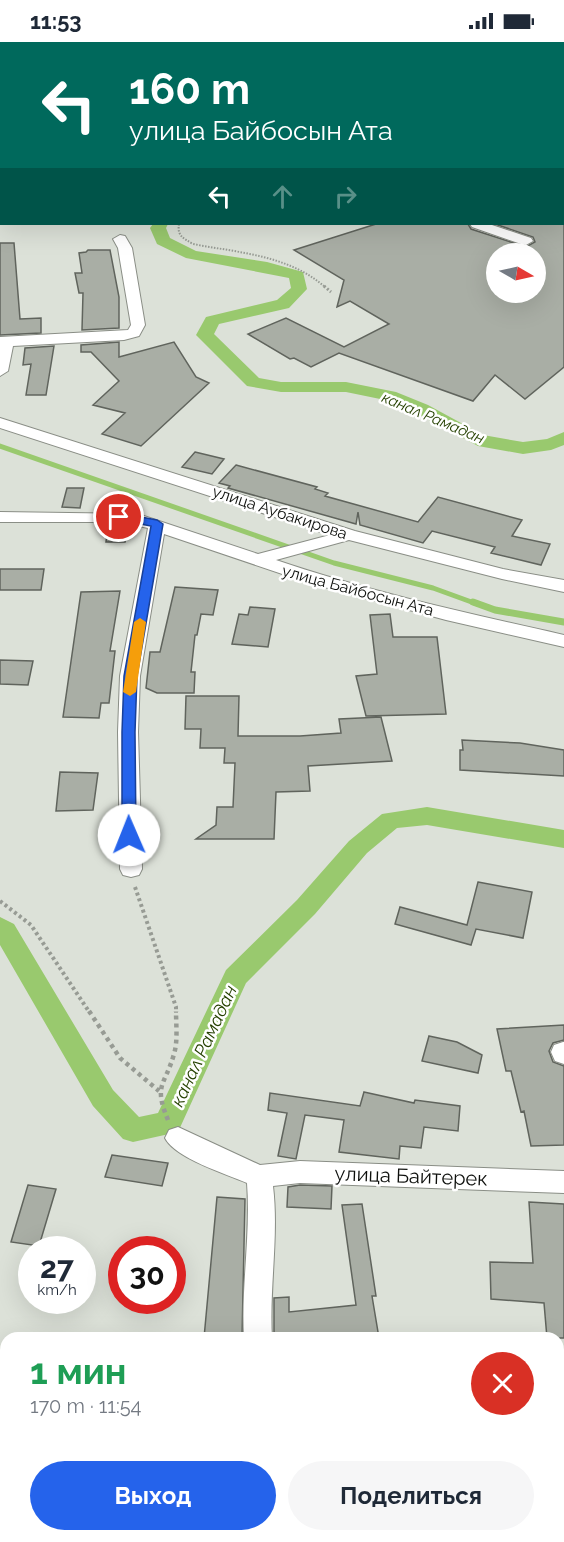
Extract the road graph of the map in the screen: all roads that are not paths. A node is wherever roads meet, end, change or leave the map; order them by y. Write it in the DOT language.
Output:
graph roads {
  1 [pos="480,225"];
  2 [pos="120,239"];
  3 [pos="526,241"];
  4 [pos="3,342"];
  5 [pos="0,371"];
  6 [pos="0,423"];
  7 [pos="0,517"];
  8 [pos="157,524"];
  9 [pos="349,535"];
  10 [pos="254,560"];
  11 [pos="564,586"];
  12 [pos="564,641"];
  13 [pos="131,869"];
  14 [pos="178,1138"];
  15 [pos="259,1176"];
  16 [pos="564,1182"];
  17 [pos="257,1332"];
  1 -- 3 [label="street"];
  2 -- 4 [label="street"];
  4 -- 5 [label="street"];
  6 -- 9 [label="street, улица Аубакирова"];
  7 -- 8 [label="street, улица Байбосын Ата"];
  8 -- 10 [label="street, улица Байбосын Ата"];
  8 -- 13 [label="street"];
  9 -- 10 [label="street"];
  9 -- 11 [label="street, улица Аубакирова"];
  10 -- 12 [label="street, улица Байбосын Ата"];
  14 -- 15 [label="street, улица Байтерек"];
  15 -- 16 [label="street, улица Байтерек"];
  15 -- 17 [label="street"];
}
